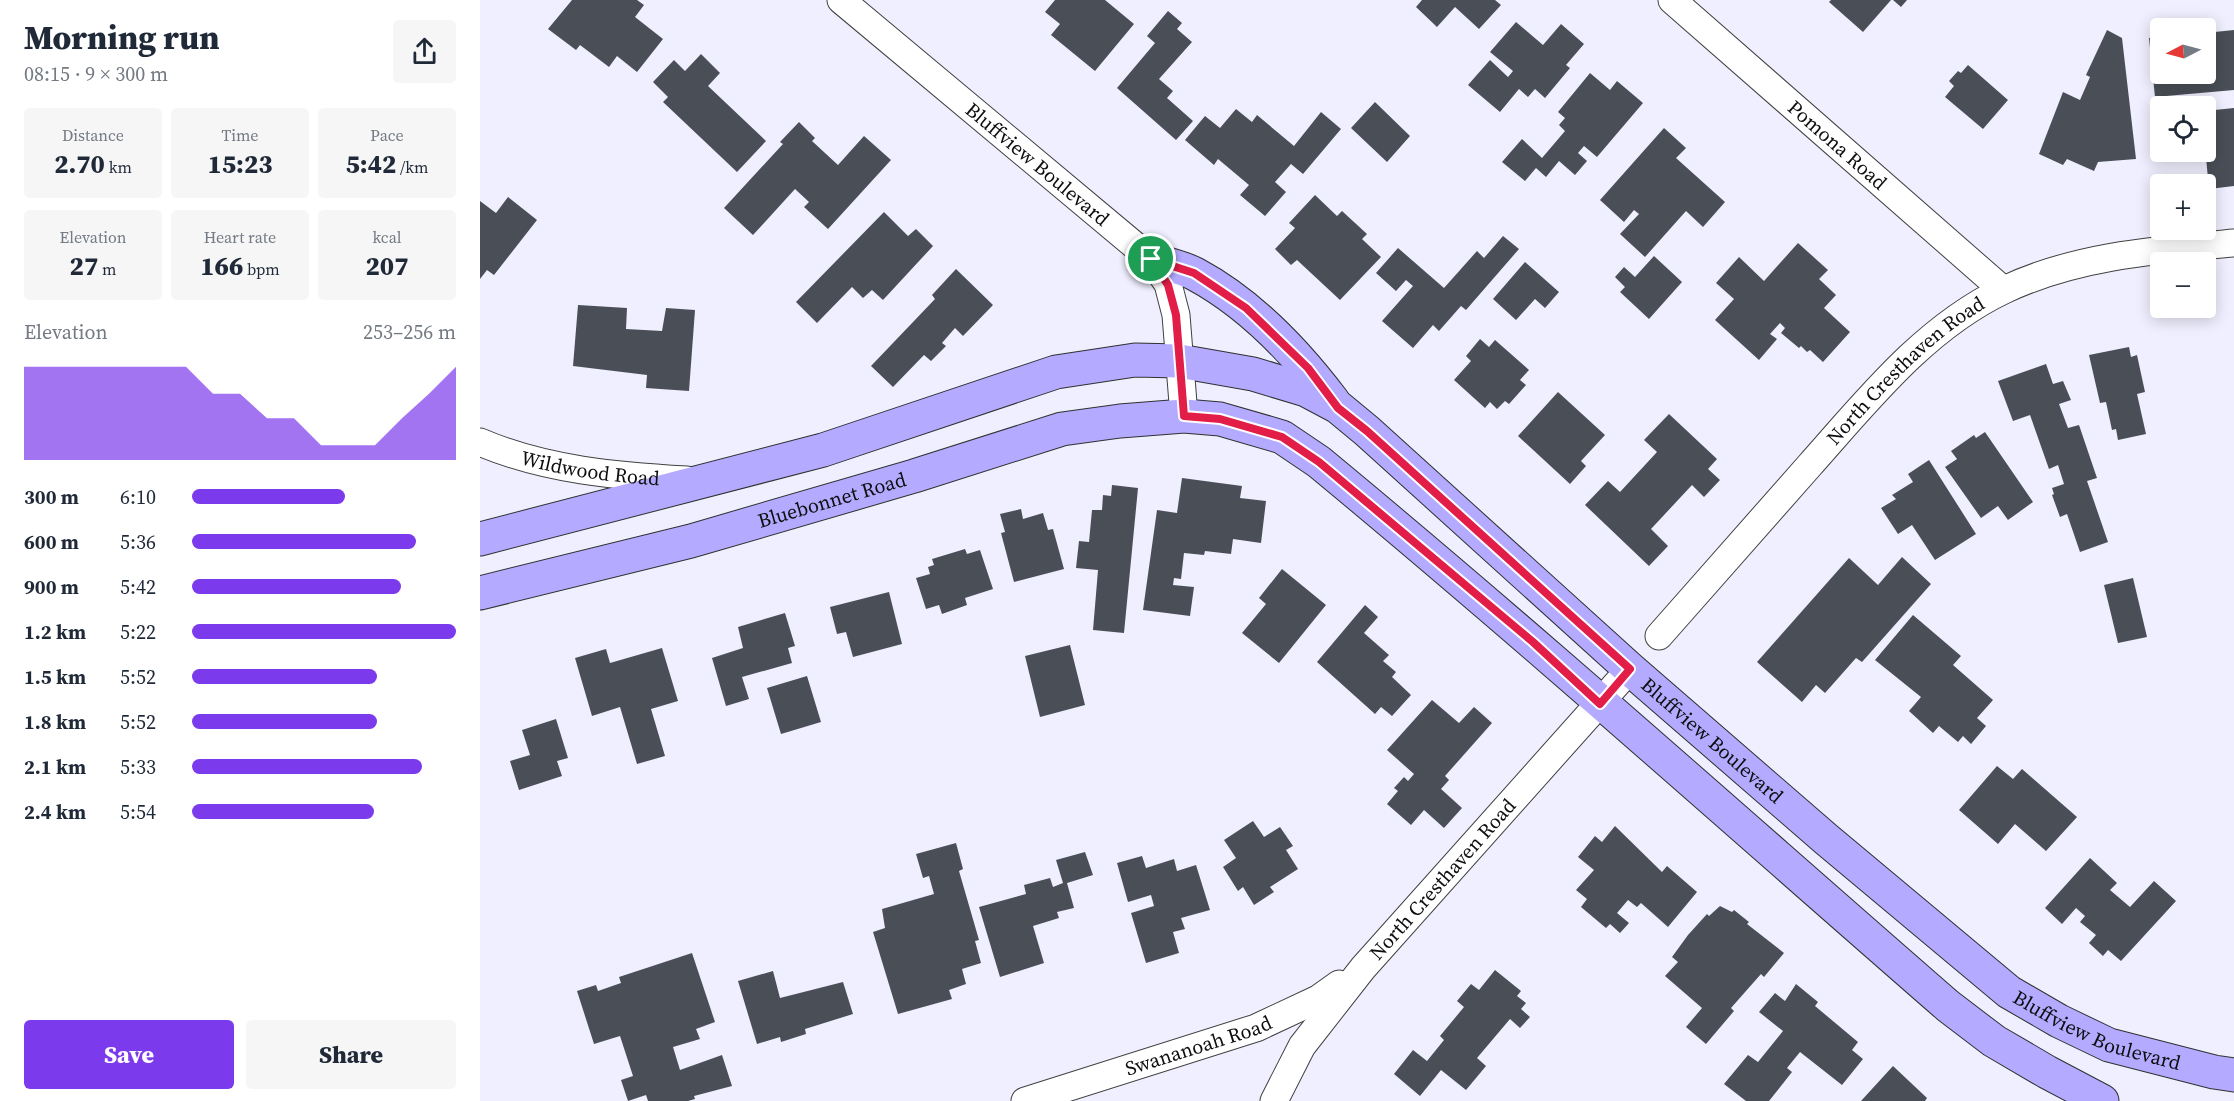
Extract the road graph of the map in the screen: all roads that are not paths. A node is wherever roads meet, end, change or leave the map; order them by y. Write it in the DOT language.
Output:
graph roads {
  1 [pos="1672,0"];
  2 [pos="848,2"];
  3 [pos="2234,243"];
  4 [pos="1151,259"];
  5 [pos="2003,290"];
  6 [pos="1179,361"];
  7 [pos="1338,408"];
  8 [pos="1184,416"];
  9 [pos="480,442"];
  10 [pos="703,481"];
  11 [pos="480,539"];
  12 [pos="480,593"];
  13 [pos="1659,636"];
  14 [pos="1630,669"];
  15 [pos="1600,704"];
  16 [pos="1363,968"];
  17 [pos="2234,1075"];
  18 [pos="1081,1094"];
  19 [pos="1025,1101"];
  20 [pos="1274,1101"];
  21 [pos="2103,1101"];
  1 -- 5 [label="street, Pomona Road"];
  2 -- 4 [label="street, Bluffview Boulevard"];
  3 -- 5 [label="street, North Cresthaven Road"];
  4 -- 6 [label="street, Bluffview Boulevard"];
  4 -- 7 [label="main road"];
  5 -- 13 [label="street, North Cresthaven Road"];
  6 -- 7 [label="main road, Bluffview Boulevard"];
  6 -- 8 [label="street, Bluffview Boulevard"];
  6 -- 10 [label="main road"];
  7 -- 14 [label="main road, Bluffview Boulevard"];
  8 -- 12 [label="main road, Bluebonnet Road"];
  8 -- 15 [label="main road"];
  9 -- 10 [label="street, Wildwood Road"];
  10 -- 11 [label="main road"];
  14 -- 15 [label="street, North Cresthaven Road"];
  14 -- 17 [label="main road, Bluffview Boulevard"];
  15 -- 16 [label="street, North Cresthaven Road"];
  15 -- 21 [label="main road"];
  16 -- 18 [label="street, Swananoah Road"];
  16 -- 20 [label="street, North Cresthaven Road"];
  18 -- 19 [label="street, Swananoah Road"];
}
